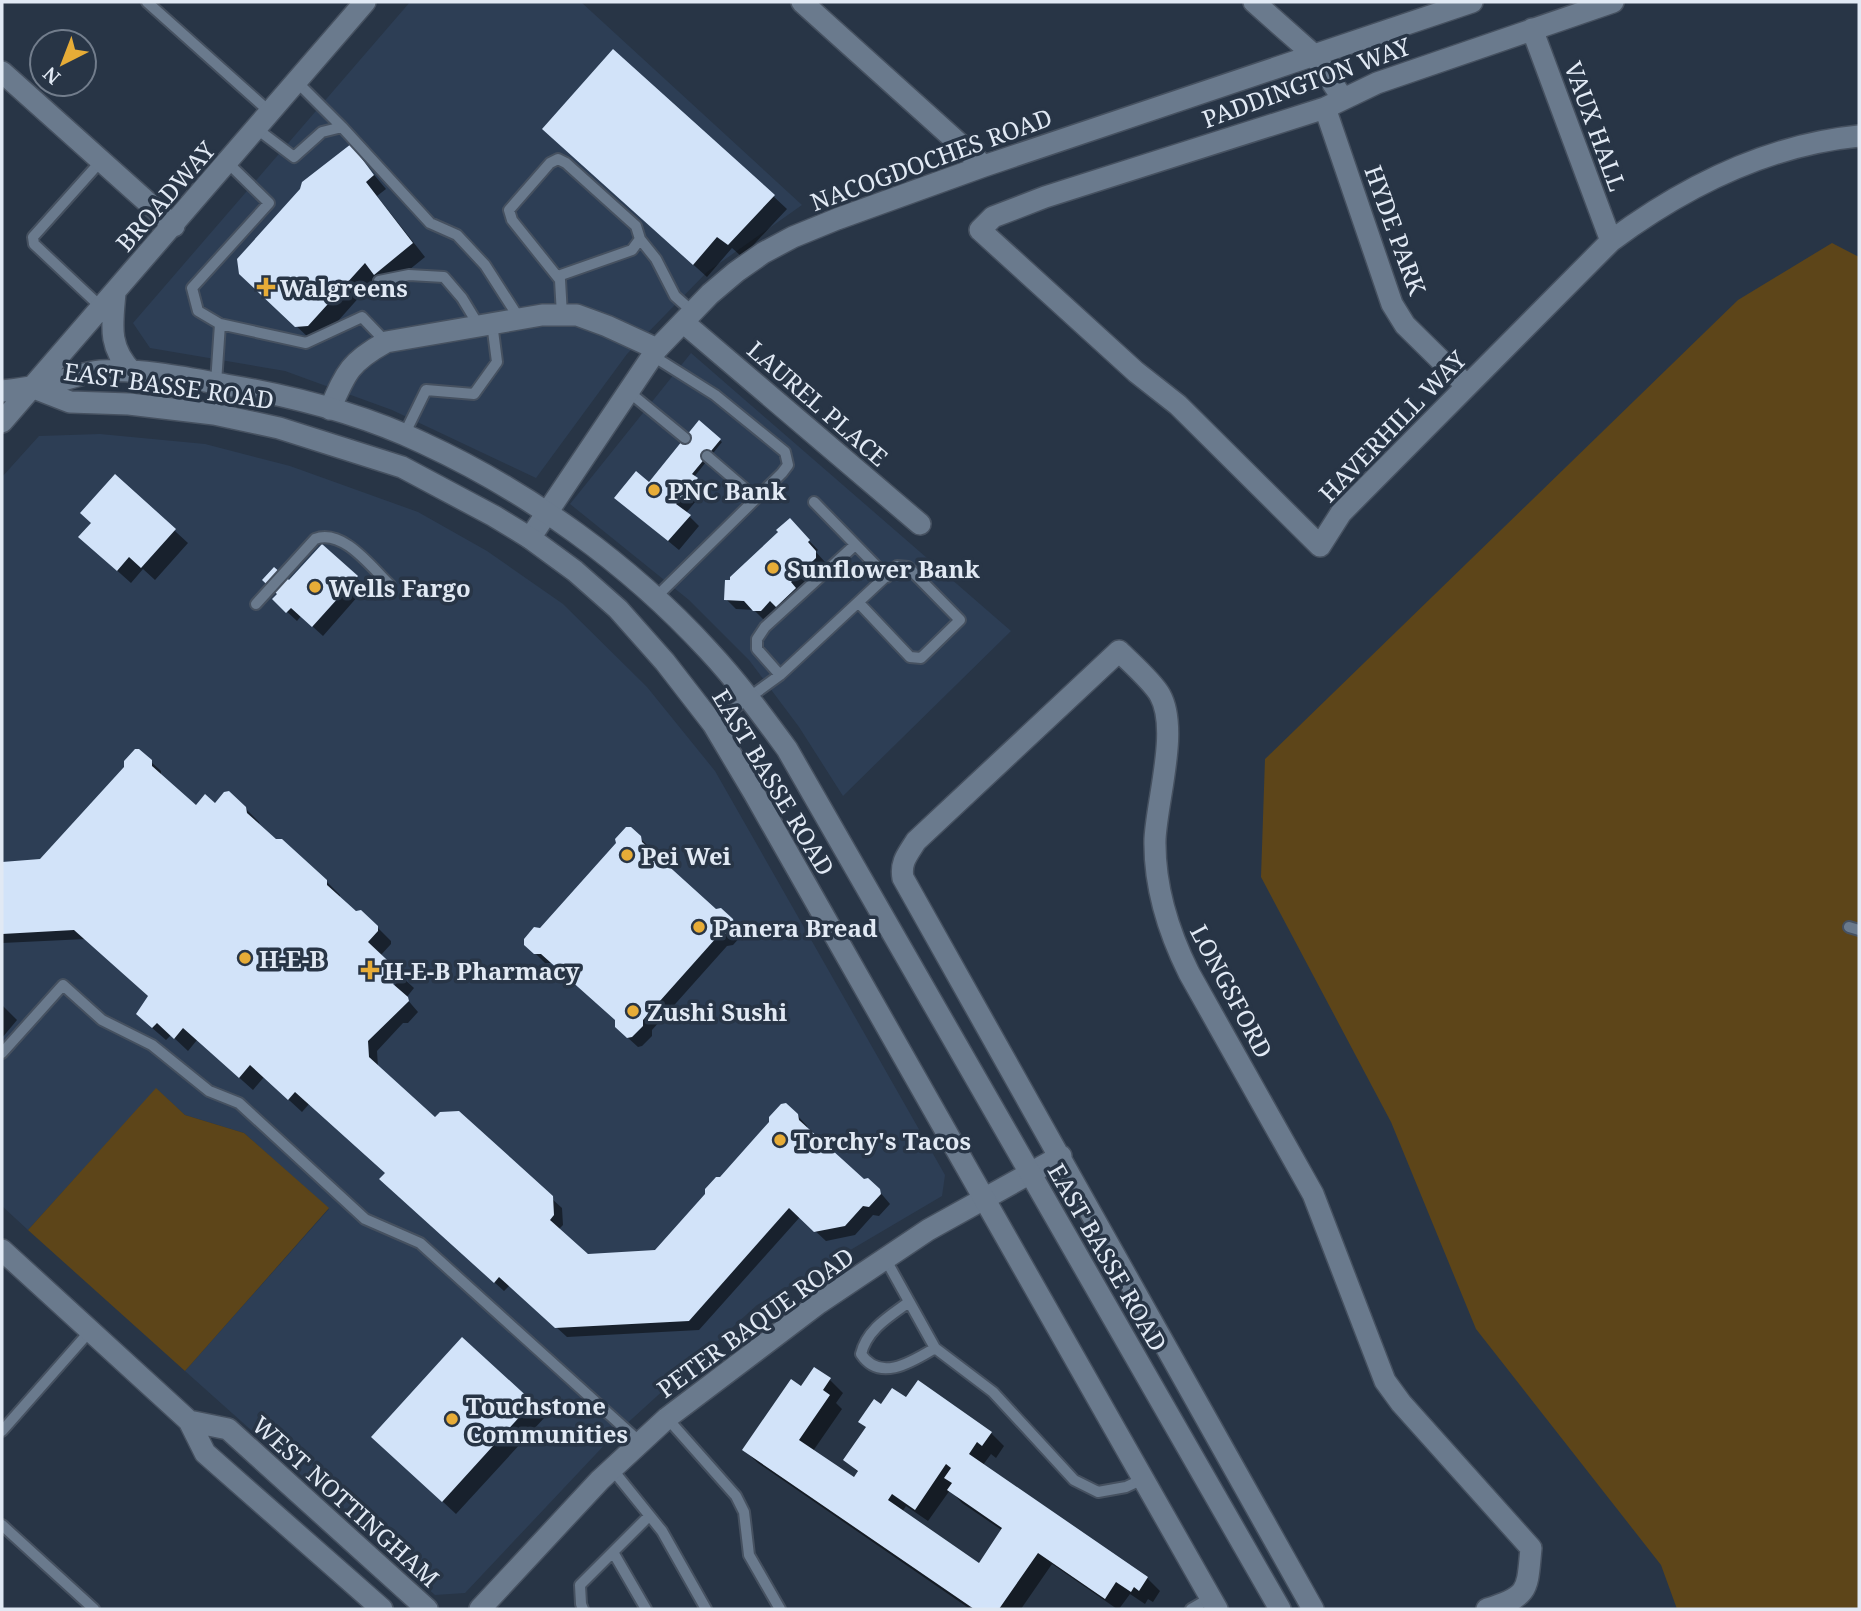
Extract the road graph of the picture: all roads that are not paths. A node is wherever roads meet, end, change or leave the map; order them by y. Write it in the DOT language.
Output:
graph roads {
  1 [pos="147,2"];
  2 [pos="365,2"];
  3 [pos="802,2"];
  4 [pos="1254,2"];
  5 [pos="1472,2"];
  6 [pos="1614,2"];
  7 [pos="1532,29"];
  8 [pos="1314,55"];
  9 [pos="2,72"];
  10 [pos="297,82"];
  11 [pos="1334,104"];
  12 [pos="264,121"];
  13 [pos="342,127"];
  14 [pos="1859,136"];
  15 [pos="101,161"];
  16 [pos="228,163"];
  17 [pos="984,166"];
  18 [pos="174,226"];
  19 [pos="980,230"];
  20 [pos="640,239"];
  21 [pos="1611,241"];
  22 [pos="558,276"];
  23 [pos="379,281"];
  24 [pos="109,301"];
  25 [pos="562,315"];
  26 [pos="688,317"];
  27 [pos="519,318"];
  28 [pos="220,324"];
  29 [pos="485,325"];
  30 [pos="386,341"];
  31 [pos="655,352"];
  32 [pos="132,372"];
  33 [pos="216,383"];
  34 [pos="1467,386"];
  35 [pos="34,388"];
  36 [pos="2,391"];
  37 [pos="629,392"];
  38 [pos="330,409"];
  39 [pos="2,422"];
  40 [pos="404,435"];
  41 [pos="685,438"];
  42 [pos="707,456"];
  43 [pos="756,498"];
  44 [pos="814,502"];
  45 [pos="547,513"];
  46 [pos="920,524"];
  47 [pos="530,538"];
  48 [pos="855,545"];
  49 [pos="887,577"];
  50 [pos="390,585"];
  51 [pos="654,599"];
  52 [pos="859,603"];
  53 [pos="256,604"];
  54 [pos="780,675"];
  55 [pos="749,698"];
  56 [pos="713,724"];
  57 [pos="2,1053"];
  58 [pos="1061,1156"];
  59 [pos="1030,1174"];
  60 [pos="984,1199"];
  61 [pos="2,1250"];
  62 [pos="886,1260"];
  63 [pos="909,1302"];
  64 [pos="90,1331"];
  65 [pos="935,1348"];
  66 [pos="667,1418"];
  67 [pos="189,1421"];
  68 [pos="2,1431"];
  69 [pos="641,1443"];
  70 [pos="612,1469"];
  71 [pos="1143,1479"];
  72 [pos="649,1516"];
  73 [pos="2,1525"];
  74 [pos="613,1552"];
  75 [pos="1214,1604"];
  76 [pos="94,1609"];
  77 [pos="382,1609"];
  78 [pos="427,1609"];
  79 [pos="480,1609"];
  80 [pos="583,1609"];
  81 [pos="646,1609"];
  82 [pos="706,1609"];
  83 [pos="780,1609"];
  84 [pos="1191,1609"];
  85 [pos="1280,1609"];
  86 [pos="1313,1609"];
  87 [pos="1487,1609"];
  1 -- 12 [label="lane"];
  2 -- 10 [label="street, BROADWAY"];
  3 -- 17 [label="street"];
  4 -- 8 [label="street, HYDE PARK"];
  5 -- 8 [label="street, NACOGDOCHES ROAD"];
  6 -- 7 [label="street, PADDINGTON WAY"];
  7 -- 11 [label="street, PADDINGTON WAY"];
  7 -- 21 [label="street, VAUX HALL"];
  8 -- 11 [label="street, HYDE PARK"];
  8 -- 17 [label="street, NACOGDOCHES ROAD"];
  9 -- 15 [label="street"];
  10 -- 12 [label="street, BROADWAY"];
  10 -- 13 [label="lane"];
  11 -- 19 [label="street, PADDINGTON WAY"];
  11 -- 34 [label="street, HYDE PARK"];
  12 -- 13 [label="lane"];
  12 -- 16 [label="street, BROADWAY"];
  13 -- 27 [label="lane"];
  14 -- 21 [label="street, HAVERHILL WAY"];
  15 -- 18 [label="street"];
  15 -- 24 [label="lane"];
  16 -- 18 [label="street, BROADWAY"];
  16 -- 28 [label="lane"];
  17 -- 26 [label="street, NACOGDOCHES ROAD"];
  18 -- 24 [label="street, BROADWAY"];
  19 -- 34 [label="street, HAVERHILL WAY"];
  20 -- 22 [label="lane"];
  20 -- 22 [label="lane"];
  20 -- 26 [label="lane"];
  21 -- 34 [label="street, HAVERHILL WAY"];
  22 -- 25 [label="lane"];
  23 -- 29 [label="lane"];
  24 -- 32 [label="street"];
  24 -- 35 [label="street, BROADWAY"];
  25 -- 27 [label="street"];
  25 -- 31 [label="street"];
  26 -- 31 [label="street, NACOGDOCHES ROAD"];
  26 -- 46 [label="street, LAUREL PLACE"];
  27 -- 29 [label="street"];
  28 -- 30 [label="lane"];
  28 -- 33 [label="lane"];
  29 -- 30 [label="street"];
  29 -- 40 [label="lane"];
  30 -- 38 [label="street"];
  31 -- 37 [label="street, NACOGDOCHES ROAD"];
  31 -- 43 [label="lane"];
  32 -- 33 [label="street, EAST BASSE ROAD"];
  32 -- 35 [label="street, EAST BASSE ROAD"];
  33 -- 38 [label="street, EAST BASSE ROAD"];
  35 -- 36 [label="street"];
  35 -- 39 [label="street, BROADWAY"];
  35 -- 47 [label="street, EAST BASSE ROAD"];
  37 -- 41 [label="lane"];
  37 -- 45 [label="street, NACOGDOCHES ROAD"];
  38 -- 40 [label="street, EAST BASSE ROAD"];
  40 -- 45 [label="street, EAST BASSE ROAD"];
  42 -- 43 [label="lane"];
  43 -- 51 [label="lane"];
  44 -- 48 [label="lane"];
  45 -- 47 [label="street, NACOGDOCHES ROAD"];
  45 -- 51 [label="street, EAST BASSE ROAD"];
  47 -- 56 [label="street, EAST BASSE ROAD"];
  48 -- 49 [label="lane"];
  48 -- 54 [label="lane"];
  49 -- 52 [label="lane"];
  49 -- 52 [label="lane"];
  50 -- 53 [label="lane"];
  51 -- 55 [label="street, EAST BASSE ROAD"];
  52 -- 54 [label="lane"];
  54 -- 55 [label="lane"];
  55 -- 56 [label="lane"];
  55 -- 59 [label="street, EAST BASSE ROAD"];
  56 -- 60 [label="street, EAST BASSE ROAD"];
  57 -- 69 [label="lane"];
  58 -- 59 [label="street"];
  58 -- 86 [label="street, LONGSFORD"];
  58 -- 87 [label="street, LONGSFORD"];
  59 -- 60 [label="street, PETER BAQUE ROAD"];
  59 -- 85 [label="street, EAST BASSE ROAD"];
  60 -- 62 [label="street, PETER BAQUE ROAD"];
  60 -- 71 [label="street, EAST BASSE ROAD"];
  61 -- 64 [label="street"];
  62 -- 63 [label="lane"];
  62 -- 66 [label="street, PETER BAQUE ROAD"];
  63 -- 65 [label="lane"];
  63 -- 65 [label="lane"];
  64 -- 67 [label="street"];
  64 -- 68 [label="lane"];
  65 -- 71 [label="lane"];
  66 -- 69 [label="street, PETER BAQUE ROAD"];
  66 -- 83 [label="lane"];
  67 -- 77 [label="street"];
  67 -- 78 [label="street, WEST NOTTINGHAM"];
  69 -- 70 [label="street, PETER BAQUE ROAD"];
  70 -- 72 [label="lane"];
  70 -- 79 [label="street, PETER BAQUE ROAD"];
  71 -- 75 [label="street, EAST BASSE ROAD"];
  72 -- 74 [label="lane"];
  72 -- 82 [label="lane"];
  73 -- 76 [label="lane"];
  74 -- 80 [label="lane"];
  74 -- 81 [label="lane"];
  75 -- 84 [label="lane"];
}
